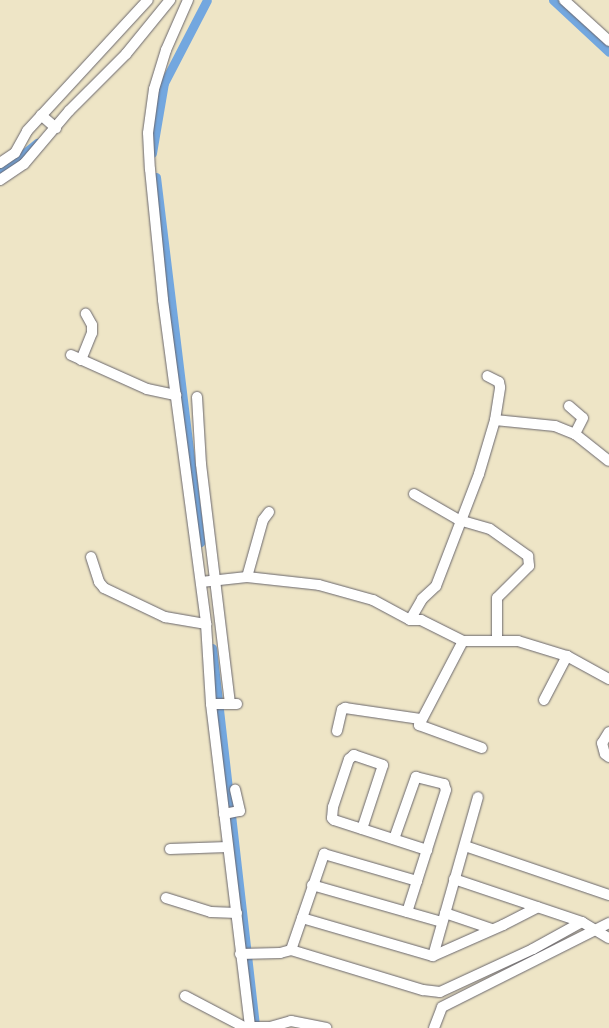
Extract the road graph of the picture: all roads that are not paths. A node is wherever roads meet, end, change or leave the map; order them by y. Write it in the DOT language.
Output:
graph roads {
  1 [pos="148,0"];
  2 [pos="170,0"];
  3 [pos="188,0"];
  4 [pos="564,0"];
  5 [pos="609,41"];
  6 [pos="42,116"];
  7 [pos="55,127"];
  8 [pos="20,159"];
  9 [pos="0,162"];
  10 [pos="0,180"];
  11 [pos="86,314"];
  12 [pos="70,355"];
  13 [pos="81,360"];
  14 [pos="487,376"];
  15 [pos="176,395"];
  16 [pos="197,397"];
  17 [pos="569,406"];
  18 [pos="496,420"];
  19 [pos="575,434"];
  20 [pos="609,461"];
  21 [pos="414,494"];
  22 [pos="269,512"];
  23 [pos="459,520"];
  24 [pos="209,530"];
  25 [pos="195,532"];
  26 [pos="91,557"];
  27 [pos="247,577"];
  28 [pos="215,580"];
  29 [pos="202,582"];
  30 [pos="410,620"];
  31 [pos="206,624"];
  32 [pos="215,640"];
  33 [pos="497,640"];
  34 [pos="463,641"];
  35 [pos="567,656"];
  36 [pos="609,679"];
  37 [pos="544,700"];
  38 [pos="224,704"];
  39 [pos="420,719"];
  40 [pos="337,732"];
  41 [pos="609,732"];
  42 [pos="482,748"];
  43 [pos="609,757"];
  44 [pos="235,790"];
  45 [pos="478,797"];
  46 [pos="226,814"];
  47 [pos="362,829"];
  48 [pos="394,839"];
  49 [pos="465,846"];
  50 [pos="228,847"];
  51 [pos="170,849"];
  52 [pos="427,850"];
  53 [pos="454,879"];
  54 [pos="417,881"];
  55 [pos="312,885"];
  56 [pos="609,895"];
  57 [pos="166,898"];
  58 [pos="538,907"];
  59 [pos="407,912"];
  60 [pos="237,913"];
  61 [pos="302,918"];
  62 [pos="443,918"];
  63 [pos="582,922"];
  64 [pos="609,923"];
  65 [pos="492,929"];
  66 [pos="593,931"];
  67 [pos="609,938"];
  68 [pos="291,950"];
  69 [pos="242,954"];
  70 [pos="433,956"];
  71 [pos="185,996"];
  72 [pos="250,1027"];
  73 [pos="326,1028"];
  74 [pos="434,1028"];
  1 -- 6 [label="street"];
  2 -- 7 [label="street"];
  3 -- 15 [label="street"];
  4 -- 5 [label="street"];
  6 -- 7 [label="street"];
  6 -- 8 [label="street"];
  7 -- 8 [label="street"];
  8 -- 9 [label="street"];
  8 -- 10 [label="street"];
  11 -- 13 [label="street"];
  12 -- 13 [label="street"];
  13 -- 15 [label="street"];
  14 -- 18 [label="street"];
  15 -- 25 [label="street"];
  16 -- 24 [label="street"];
  17 -- 19 [label="street"];
  18 -- 19 [label="street"];
  18 -- 23 [label="street"];
  19 -- 20 [label="street"];
  21 -- 23 [label="street"];
  22 -- 27 [label="street"];
  23 -- 30 [label="street"];
  23 -- 33 [label="street"];
  24 -- 25 [label="street"];
  24 -- 28 [label="street"];
  25 -- 29 [label="street"];
  26 -- 31 [label="street"];
  27 -- 28 [label="street"];
  27 -- 30 [label="street"];
  28 -- 29 [label="street"];
  28 -- 32 [label="street"];
  29 -- 31 [label="street"];
  30 -- 34 [label="street"];
  31 -- 32 [label="street"];
  32 -- 38 [label="street"];
  32 -- 38 [label="street"];
  33 -- 34 [label="street"];
  33 -- 35 [label="street"];
  34 -- 39 [label="street"];
  35 -- 36 [label="street"];
  35 -- 37 [label="street"];
  38 -- 46 [label="street"];
  39 -- 40 [label="street"];
  39 -- 42 [label="street"];
  41 -- 43 [label="street"];
  44 -- 46 [label="street"];
  45 -- 49 [label="street"];
  46 -- 50 [label="street"];
  47 -- 47 [label="street"];
  47 -- 48 [label="street"];
  48 -- 52 [label="street"];
  48 -- 52 [label="street"];
  49 -- 53 [label="street"];
  49 -- 56 [label="street"];
  50 -- 51 [label="street"];
  50 -- 60 [label="street"];
  52 -- 54 [label="street"];
  53 -- 58 [label="street"];
  53 -- 62 [label="street"];
  54 -- 55 [label="street"];
  54 -- 59 [label="street"];
  55 -- 59 [label="street"];
  55 -- 61 [label="street"];
  57 -- 60 [label="street"];
  58 -- 63 [label="street"];
  58 -- 65 [label="street"];
  59 -- 62 [label="street"];
  60 -- 69 [label="street"];
  61 -- 68 [label="street"];
  61 -- 70 [label="street"];
  62 -- 65 [label="street"];
  62 -- 70 [label="street"];
  63 -- 66 [label="street"];
  63 -- 68 [label="street"];
  64 -- 66 [label="street"];
  65 -- 70 [label="street"];
  66 -- 67 [label="street"];
  66 -- 74 [label="street"];
  68 -- 69 [label="street"];
  69 -- 72 [label="street"];
  71 -- 72 [label="street"];
  72 -- 73 [label="street"];
}
